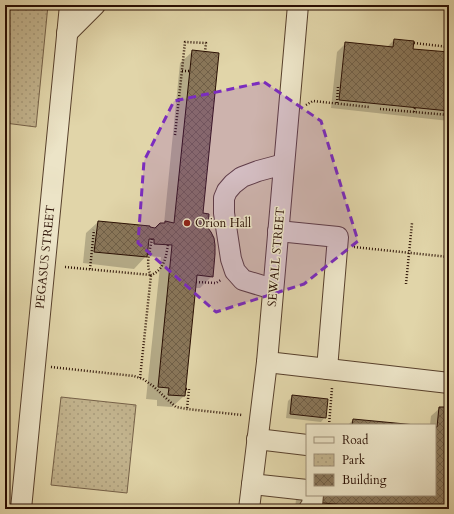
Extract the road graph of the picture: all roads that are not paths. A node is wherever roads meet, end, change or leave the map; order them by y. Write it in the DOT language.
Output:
graph roads {
  1 [pos="70,5"];
  2 [pos="95,5"];
  3 [pos="298,5"];
  4 [pos="67,32"];
  5 [pos="284,164"];
  6 [pos="278,231"];
  7 [pos="273,288"];
  8 [pos="266,362"];
  9 [pos="327,369"];
  10 [pos="449,382"];
  11 [pos="257,438"];
  12 [pos="306,445"];
  13 [pos="252,484"];
  14 [pos="306,490"];
  15 [pos="313,496"];
  16 [pos="21,509"];
  17 [pos="249,509"];
  18 [pos="309,509"];
  1 -- 4 [label="street, PEGASUS STREET"];
  2 -- 4 [label="street"];
  3 -- 5 [label="street, SEWALL STREET"];
  4 -- 16 [label="street, PEGASUS STREET"];
  5 -- 6 [label="street, SEWALL STREET"];
  5 -- 7 [label="street"];
  6 -- 7 [label="street, SEWALL STREET"];
  6 -- 9 [label="street"];
  7 -- 8 [label="street, SEWALL STREET"];
  8 -- 9 [label="street"];
  8 -- 11 [label="street, SEWALL STREET"];
  9 -- 10 [label="street"];
  11 -- 12 [label="street"];
  11 -- 13 [label="street, SEWALL STREET"];
  13 -- 14 [label="street"];
  13 -- 17 [label="street, SEWALL STREET"];
  15 -- 18 [label="street"];
}
